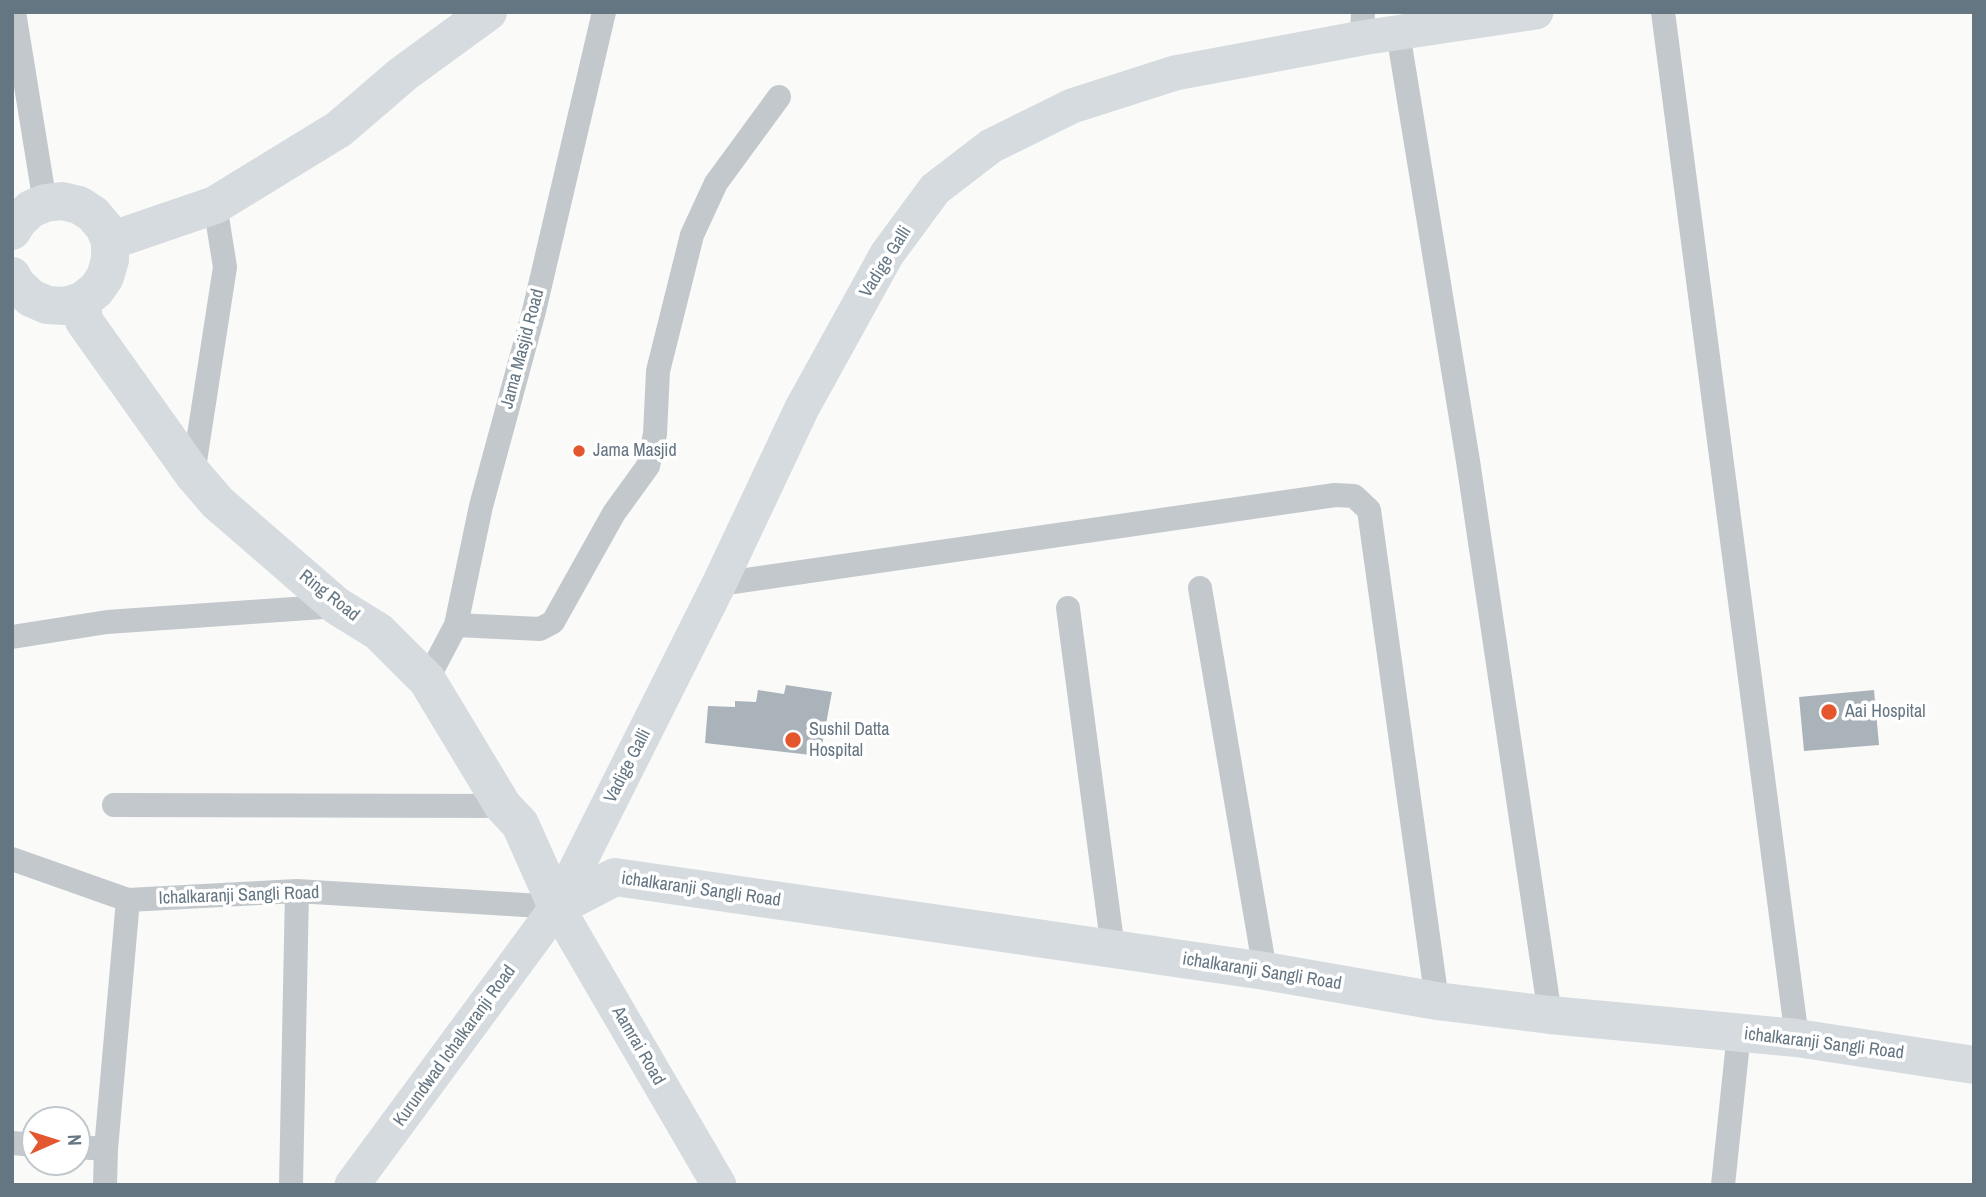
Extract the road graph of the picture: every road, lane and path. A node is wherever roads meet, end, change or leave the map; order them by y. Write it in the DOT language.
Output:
graph roads {
  1 [pos="14,12"];
  2 [pos="488,12"];
  3 [pos="604,12"];
  4 [pos="1536,12"];
  5 [pos="1663,12"];
  6 [pos="1362,25"];
  7 [pos="1398,33"];
  8 [pos="779,97"];
  9 [pos="46,203"];
  10 [pos="215,205"];
  11 [pos="12,231"];
  12 [pos="110,241"];
  13 [pos="12,276"];
  14 [pos="82,301"];
  15 [pos="193,474"];
  16 [pos="719,584"];
  17 [pos="1200,588"];
  18 [pos="337,606"];
  19 [pos="1068,608"];
  20 [pos="456,625"];
  21 [pos="12,637"];
  22 [pos="427,680"];
  23 [pos="114,804"];
  24 [pos="503,806"];
  25 [pos="12,859"];
  26 [pos="297,891"];
  27 [pos="128,900"];
  28 [pos="558,907"];
  29 [pos="1114,949"];
  30 [pos="1265,971"];
  31 [pos="1437,1001"];
  32 [pos="1550,1015"];
  33 [pos="1739,1033"];
  34 [pos="1797,1038"];
  35 [pos="1974,1065"];
  36 [pos="91,1148"];
  37 [pos="106,1149"];
  38 [pos="105,1185"];
  39 [pos="291,1185"];
  40 [pos="352,1185"];
  41 [pos="719,1185"];
  42 [pos="1723,1185"];
  1 -- 9 [label="street"];
  2 -- 10 [label="main road"];
  3 -- 20 [label="street, Jama Masjid Road"];
  4 -- 7 [label="main road, Vadige Galli"];
  5 -- 34 [label="street"];
  6 -- 7 [label="main road, Vadige Galli"];
  6 -- 16 [label="main road, Vadige Galli"];
  7 -- 32 [label="street"];
  8 -- 20 [label="street"];
  9 -- 11 [label="main road"];
  9 -- 12 [label="main road"];
  10 -- 12 [label="main road"];
  10 -- 15 [label="street"];
  12 -- 14 [label="main road"];
  13 -- 14 [label="main road"];
  14 -- 15 [label="main road, Ring Road"];
  15 -- 18 [label="main road, Ring Road"];
  16 -- 28 [label="main road, Vadige Galli"];
  16 -- 31 [label="street"];
  17 -- 30 [label="street"];
  18 -- 21 [label="street"];
  18 -- 22 [label="main road, Ring Road"];
  19 -- 29 [label="street"];
  20 -- 22 [label="street, Jama Masjid Road"];
  22 -- 24 [label="main road, Ring Road"];
  23 -- 24 [label="street"];
  24 -- 28 [label="main road, Ring Road"];
  25 -- 27 [label="street, Ichalkaranji Sangli Road"];
  26 -- 27 [label="street, Ichalkaranji Sangli Road"];
  26 -- 28 [label="street, Ichalkaranji Sangli Road"];
  26 -- 39 [label="street"];
  27 -- 37 [label="street"];
  28 -- 29 [label="main road, ichalkaranji Sangli Road"];
  28 -- 40 [label="main road, Kurundwad Ichalkaranji Road"];
  28 -- 41 [label="main road, Aamrai Road"];
  29 -- 30 [label="main road, ichalkaranji Sangli Road"];
  30 -- 31 [label="main road, ichalkaranji Sangli Road"];
  31 -- 32 [label="main road, ichalkaranji Sangli Road"];
  32 -- 33 [label="main road, ichalkaranji Sangli Road"];
  33 -- 34 [label="main road, ichalkaranji Sangli Road"];
  33 -- 42 [label="street"];
  34 -- 35 [label="main road, ichalkaranji Sangli Road"];
  36 -- 37 [label="street"];
  37 -- 38 [label="street"];
}
